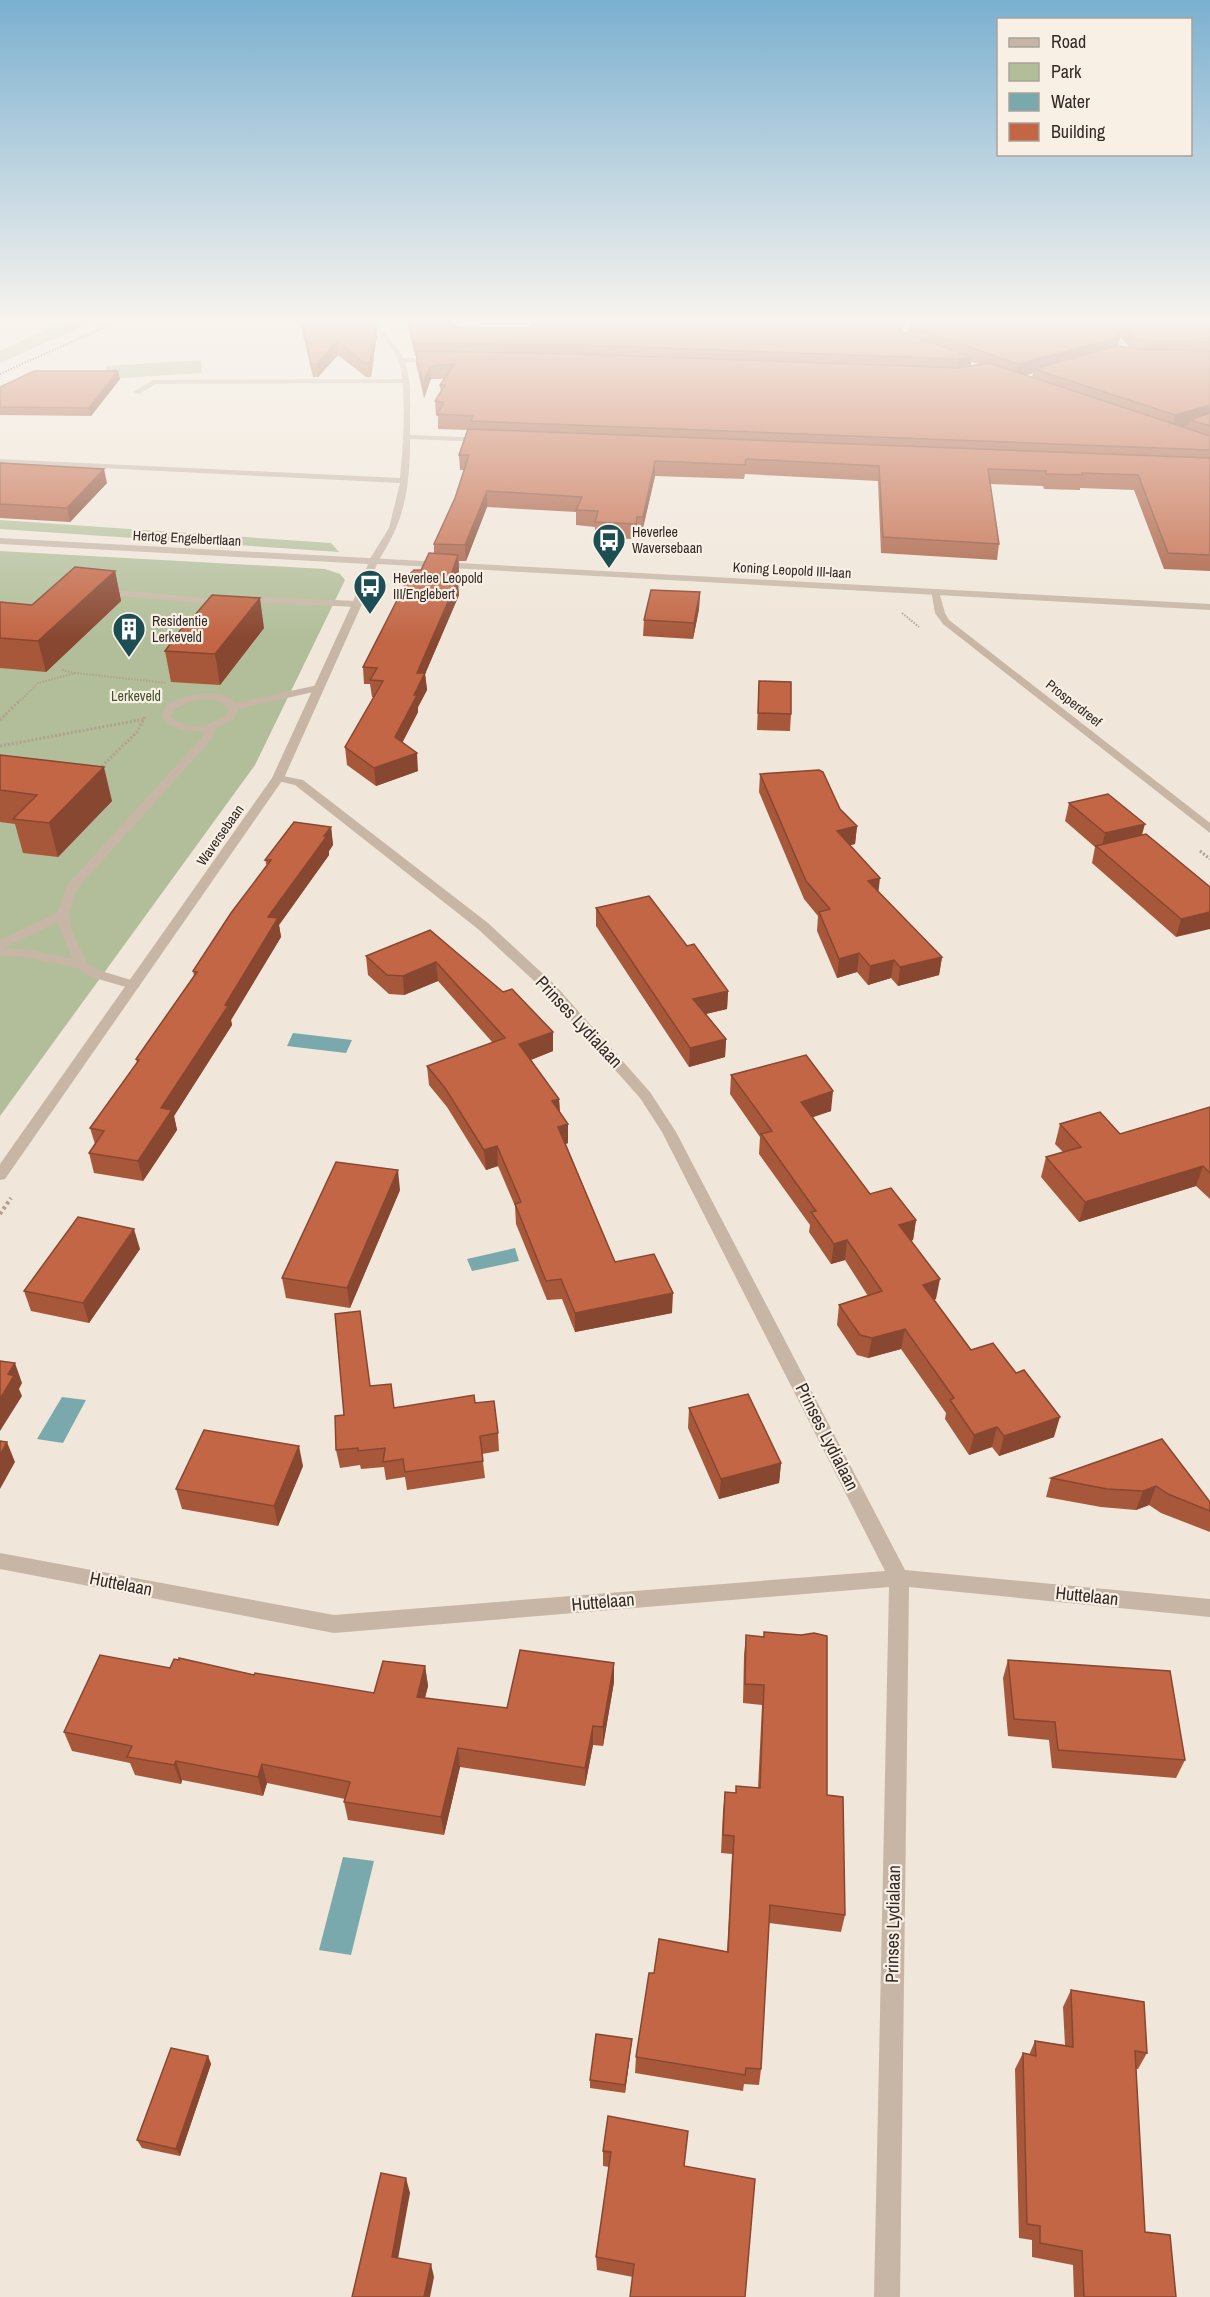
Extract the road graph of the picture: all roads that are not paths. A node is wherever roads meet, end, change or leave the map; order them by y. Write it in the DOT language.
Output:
graph roads {
  1 [pos="406,424"];
  2 [pos="406,437"];
  3 [pos="498,440"];
  4 [pos="0,461"];
  5 [pos="406,481"];
  6 [pos="0,541"];
  7 [pos="373,562"];
  8 [pos="93,592"];
  9 [pos="934,592"];
  10 [pos="357,604"];
  11 [pos="1210,607"];
  12 [pos="318,688"];
  13 [pos="234,707"];
  14 [pos="211,726"];
  15 [pos="278,778"];
  16 [pos="1210,829"];
  17 [pos="63,915"];
  18 [pos="0,945"];
  19 [pos="0,952"];
  20 [pos="81,965"];
  21 [pos="133,985"];
  22 [pos="0,1175"];
  23 [pos="0,1561"];
  24 [pos="899,1578"];
  25 [pos="1210,1608"];
  26 [pos="887,2297"];
  1 -- 2 [label="street, Waversebaan"];
  2 -- 3 [label="street"];
  2 -- 5 [label="street, Waversebaan"];
  4 -- 5 [label="street"];
  5 -- 7 [label="street, Waversebaan"];
  6 -- 7 [label="street, Hertog Engelbertlaan"];
  7 -- 9 [label="street, Koning Leopold III-laan"];
  7 -- 10 [label="street, Waversebaan"];
  8 -- 10 [label="street"];
  9 -- 11 [label="street, Koning Leopold III-laan"];
  9 -- 16 [label="street, Prosperdreef"];
  10 -- 12 [label="street, Waversebaan"];
  12 -- 13 [label="street"];
  12 -- 15 [label="street, Waversebaan"];
  13 -- 14 [label="street"];
  13 -- 14 [label="street"];
  14 -- 17 [label="street"];
  15 -- 21 [label="street, Waversebaan"];
  15 -- 24 [label="street, Prinses Lydialaan"];
  17 -- 18 [label="street"];
  17 -- 20 [label="street"];
  19 -- 20 [label="street"];
  20 -- 21 [label="street"];
  21 -- 22 [label="street, Waversebaan"];
  23 -- 24 [label="street, Huttelaan"];
  24 -- 25 [label="street, Huttelaan"];
  24 -- 26 [label="street, Prinses Lydialaan"];
}
